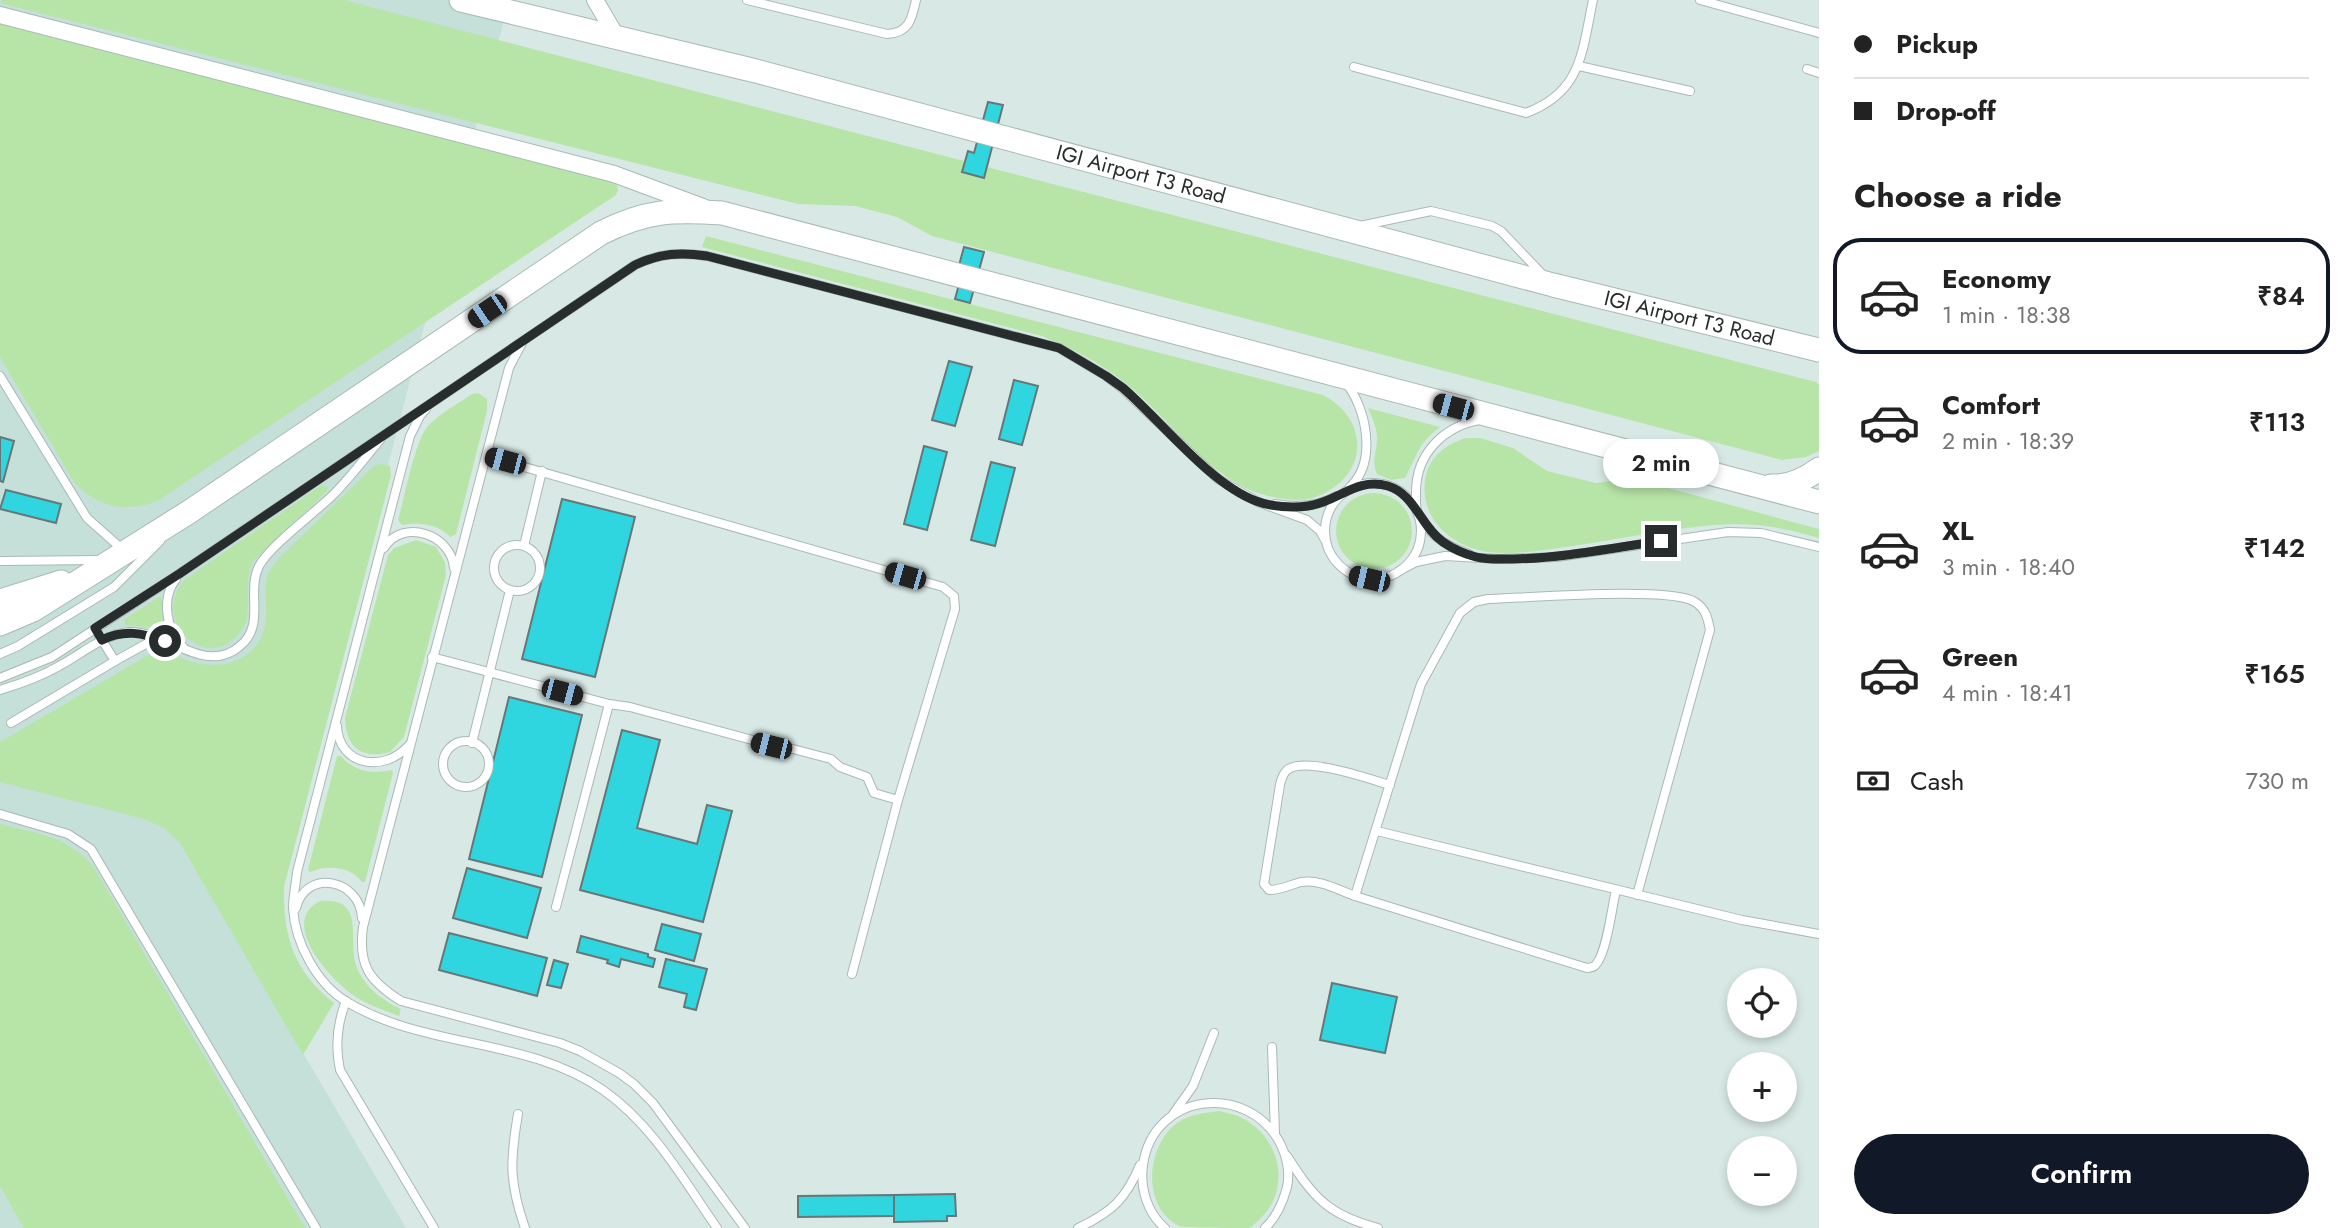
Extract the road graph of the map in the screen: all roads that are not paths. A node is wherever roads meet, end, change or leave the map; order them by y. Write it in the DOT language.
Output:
graph roads {
  1 [pos="595,0"];
  2 [pos="747,0"];
  3 [pos="916,0"];
  4 [pos="1593,0"];
  5 [pos="1700,0"];
  6 [pos="467,1"];
  7 [pos="0,15"];
  8 [pos="1819,33"];
  9 [pos="618,39"];
  10 [pos="1579,66"];
  11 [pos="1354,67"];
  12 [pos="1807,69"];
  13 [pos="1819,73"];
  14 [pos="1690,91"];
  15 [pos="722,214"];
  16 [pos="1343,229"];
  17 [pos="1553,285"];
  18 [pos="529,336"];
  19 [pos="1792,343"];
  20 [pos="1819,350"];
  21 [pos="1819,358"];
  22 [pos="1332,375"];
  23 [pos="0,376"];
  24 [pos="432,402"];
  25 [pos="1501,419"];
  26 [pos="389,430"];
  27 [pos="486,456"];
  28 [pos="1819,469"];
  29 [pos="542,471"];
  30 [pos="1755,485"];
  31 [pos="1346,491"];
  32 [pos="1258,502"];
  33 [pos="1819,502"];
  34 [pos="1417,511"];
  35 [pos="189,512"];
  36 [pos="1325,540"];
  37 [pos="523,547"];
  38 [pos="1819,547"];
  39 [pos="381,553"];
  40 [pos="1478,558"];
  41 [pos="112,560"];
  42 [pos="2,561"];
  43 [pos="1399,571"];
  44 [pos="179,574"];
  45 [pos="454,575"];
  46 [pos="510,590"];
  47 [pos="0,601"];
  48 [pos="0,624"];
  49 [pos="95,628"];
  50 [pos="102,640"];
  51 [pos="165,641"];
  52 [pos="188,651"];
  53 [pos="0,653"];
  54 [pos="432,657"];
  55 [pos="115,661"];
  56 [pos="490,673"];
  57 [pos="0,678"];
  58 [pos="0,690"];
  59 [pos="609,704"];
  60 [pos="337,722"];
  61 [pos="11,723"];
  62 [pos="411,743"];
  63 [pos="472,743"];
  64 [pos="1390,785"];
  65 [pos="898,800"];
  66 [pos="0,814"];
  67 [pos="1377,831"];
  68 [pos="1616,890"];
  69 [pos="1637,895"];
  70 [pos="1355,896"];
  71 [pos="556,907"];
  72 [pos="295,921"];
  73 [pos="363,927"];
  74 [pos="1819,934"];
  75 [pos="852,974"];
  76 [pos="346,1001"];
  77 [pos="1214,1033"];
  78 [pos="1272,1047"];
  79 [pos="518,1114"];
  80 [pos="1171,1116"];
  81 [pos="1275,1133"];
  82 [pos="1145,1153"];
  83 [pos="1286,1154"];
  84 [pos="316,1228"];
  85 [pos="434,1228"];
  86 [pos="526,1228"];
  87 [pos="717,1228"];
  88 [pos="745,1228"];
  89 [pos="1079,1228"];
  90 [pos="1165,1228"];
  91 [pos="1265,1228"];
  92 [pos="1378,1228"];
  1 -- 9 [label="street"];
  2 -- 3 [label="lane"];
  4 -- 10 [label="lane"];
  5 -- 8 [label="lane"];
  6 -- 9 [label="main road, IGI Airport T3 Road"];
  7 -- 15 [label="street"];
  9 -- 16 [label="main road, IGI Airport T3 Road"];
  10 -- 11 [label="lane"];
  10 -- 14 [label="lane"];
  12 -- 13 [label="lane"];
  15 -- 22 [label="main road"];
  15 -- 35 [label="main road"];
  16 -- 17 [label="main road, IGI Airport T3 Road"];
  16 -- 17 [label="lane"];
  17 -- 19 [label="main road, IGI Airport T3 Road"];
  18 -- 24 [label="lane"];
  18 -- 27 [label="lane"];
  18 -- 32 [label="lane"];
  19 -- 20 [label="main road, IGI Airport T3 Road"];
  19 -- 21 [label="main road"];
  22 -- 25 [label="main road"];
  22 -- 31 [label="lane"];
  23 -- 41 [label="lane"];
  24 -- 26 [label="lane"];
  24 -- 39 [label="lane"];
  25 -- 30 [label="main road"];
  25 -- 34 [label="lane"];
  26 -- 44 [label="lane"];
  26 -- 52 [label="lane"];
  27 -- 29 [label="lane"];
  27 -- 45 [label="lane"];
  28 -- 30 [label="main road"];
  29 -- 37 [label="lane"];
  29 -- 65 [label="lane"];
  30 -- 33 [label="main road"];
  31 -- 32 [label="lane"];
  31 -- 34 [label="lane"];
  31 -- 36 [label="lane"];
  32 -- 36 [label="lane"];
  34 -- 40 [label="lane"];
  34 -- 43 [label="lane"];
  35 -- 41 [label="main road"];
  35 -- 53 [label="lane"];
  36 -- 43 [label="lane"];
  37 -- 46 [label="lane"];
  37 -- 46 [label="lane"];
  38 -- 40 [label="lane"];
  39 -- 45 [label="lane"];
  39 -- 60 [label="lane"];
  40 -- 43 [label="lane"];
  41 -- 42 [label="lane"];
  41 -- 47 [label="main road"];
  41 -- 48 [label="main road"];
  44 -- 49 [label="lane"];
  44 -- 52 [label="lane"];
  45 -- 54 [label="lane"];
  46 -- 56 [label="lane"];
  49 -- 50 [label="lane"];
  49 -- 57 [label="lane"];
  50 -- 51 [label="lane"];
  50 -- 55 [label="lane"];
  50 -- 58 [label="lane"];
  51 -- 52 [label="lane"];
  51 -- 55 [label="lane"];
  54 -- 56 [label="lane"];
  54 -- 62 [label="lane"];
  55 -- 61 [label="lane"];
  56 -- 59 [label="lane"];
  56 -- 63 [label="lane"];
  59 -- 65 [label="lane"];
  59 -- 71 [label="lane"];
  60 -- 62 [label="lane"];
  60 -- 72 [label="lane"];
  62 -- 73 [label="lane"];
  63 -- 63 [label="lane"];
  64 -- 67 [label="lane"];
  64 -- 69 [label="lane"];
  64 -- 70 [label="lane"];
  65 -- 75 [label="lane"];
  66 -- 84 [label="lane"];
  67 -- 68 [label="lane"];
  67 -- 70 [label="lane"];
  68 -- 69 [label="lane"];
  68 -- 70 [label="lane"];
  69 -- 74 [label="lane"];
  72 -- 73 [label="lane"];
  72 -- 76 [label="lane"];
  73 -- 88 [label="lane"];
  76 -- 85 [label="lane"];
  76 -- 87 [label="lane"];
  77 -- 80 [label="lane"];
  78 -- 81 [label="lane"];
  79 -- 86 [label="lane"];
  80 -- 81 [label="lane"];
  80 -- 82 [label="lane"];
  81 -- 83 [label="lane"];
  82 -- 89 [label="lane"];
  82 -- 90 [label="lane"];
  83 -- 91 [label="lane"];
  83 -- 92 [label="lane"];
}
